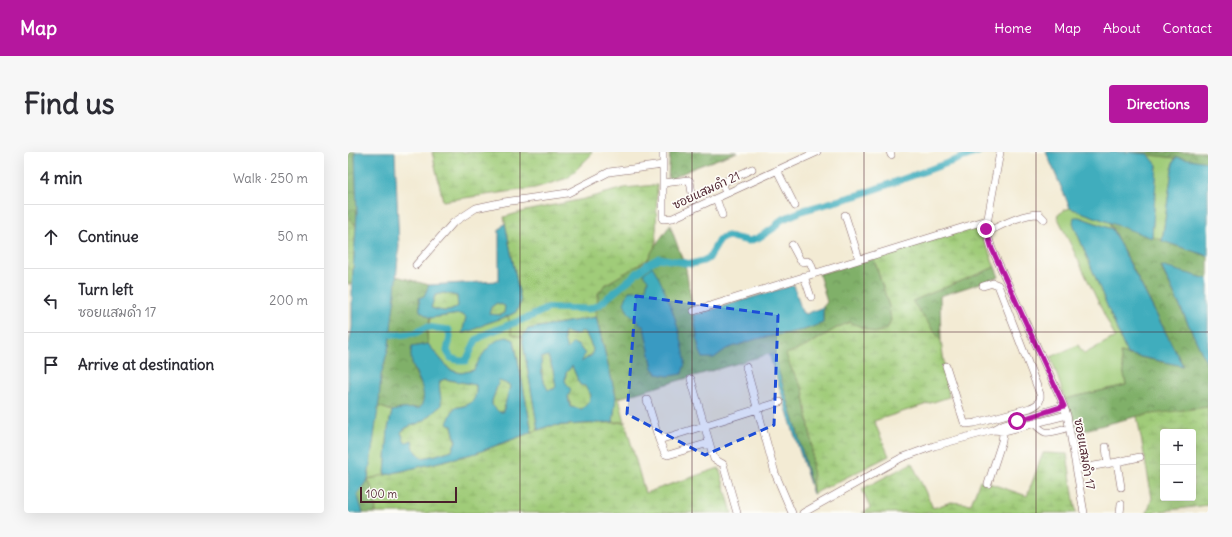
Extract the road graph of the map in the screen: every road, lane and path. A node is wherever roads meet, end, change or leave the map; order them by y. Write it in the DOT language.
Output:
graph roads {
  1 [pos="663,152"];
  2 [pos="817,152"];
  3 [pos="1000,154"];
  4 [pos="664,165"];
  5 [pos="752,169"];
  6 [pos="777,170"];
  7 [pos="664,183"];
  8 [pos="726,193"];
  9 [pos="716,198"];
  10 [pos="693,200"];
  11 [pos="795,206"];
  12 [pos="722,215"];
  13 [pos="845,215"];
  14 [pos="1044,219"];
  15 [pos="987,220"];
  16 [pos="987,232"];
  17 [pos="792,245"];
  18 [pos="859,259"];
  19 [pos="416,265"];
  20 [pos="814,272"];
  21 [pos="804,276"];
  22 [pos="984,286"];
  23 [pos="811,297"];
  24 [pos="694,311"];
  25 [pos="1036,344"];
  26 [pos="1024,348"];
  27 [pos="946,366"];
  28 [pos="746,367"];
  29 [pos="690,380"];
  30 [pos="647,400"];
  31 [pos="780,402"];
  32 [pos="1064,406"];
  33 [pos="757,410"];
  34 [pos="1067,414"];
  35 [pos="1034,423"];
  36 [pos="704,426"];
  37 [pos="1004,428"];
  38 [pos="1063,429"];
  39 [pos="659,440"];
  40 [pos="709,442"];
  41 [pos="1106,448"];
  42 [pos="1140,457"];
  43 [pos="1117,462"];
  44 [pos="1108,464"];
  45 [pos="1077,469"];
  46 [pos="988,484"];
  47 [pos="1121,487"];
  48 [pos="1121,504"];
  49 [pos="737,513"];
  50 [pos="792,513"];
  51 [pos="803,513"];
  52 [pos="1084,513"];
  53 [pos="1120,513"];
  1 -- 4 [label="street, ซอยแสมดำ 21"];
  2 -- 6 [label="street, ซอยแสมดำ 21"];
  3 -- 15 [label="street, ซอยแสมดำ 17"];
  4 -- 7 [label="street, ซอยแสมดำ 21"];
  4 -- 19 [label="street"];
  5 -- 8 [label="street"];
  6 -- 8 [label="street, ซอยแสมดำ 21"];
  6 -- 11 [label="street"];
  7 -- 9 [label="street, ซอยแสมดำ 21"];
  7 -- 10 [label="street"];
  8 -- 9 [label="street, ซอยแสมดำ 21"];
  9 -- 12 [label="street"];
  13 -- 18 [label="street"];
  14 -- 16 [label="street"];
  15 -- 16 [label="street, ซอยแสมดำ 17"];
  15 -- 18 [label="street"];
  16 -- 25 [label="street, ซอยแสมดำ 17"];
  17 -- 20 [label="street"];
  18 -- 20 [label="street"];
  20 -- 21 [label="street"];
  21 -- 23 [label="street"];
  21 -- 24 [label="street"];
  22 -- 26 [label="street"];
  25 -- 26 [label="street"];
  25 -- 32 [label="street, ซอยแสมดำ 17"];
  26 -- 27 [label="street"];
  28 -- 33 [label="street"];
  29 -- 36 [label="street"];
  30 -- 39 [label="street"];
  31 -- 33 [label="street"];
  32 -- 34 [label="street, ซอยแสมดำ 17"];
  32 -- 37 [label="street"];
  33 -- 36 [label="street"];
  33 -- 50 [label="street"];
  34 -- 35 [label="street"];
  34 -- 45 [label="street, ซอยแสมดำ 17"];
  35 -- 37 [label="street"];
  35 -- 38 [label="street"];
  36 -- 39 [label="street"];
  36 -- 40 [label="street"];
  37 -- 46 [label="street"];
  37 -- 51 [label="street"];
  39 -- 40 [label="street"];
  40 -- 49 [label="street"];
  41 -- 44 [label="street"];
  42 -- 43 [label="street"];
  43 -- 44 [label="street"];
  43 -- 47 [label="street"];
  44 -- 45 [label="street"];
  45 -- 52 [label="street, ซอยแสมดำ 17"];
  48 -- 53 [label="street"];
}
